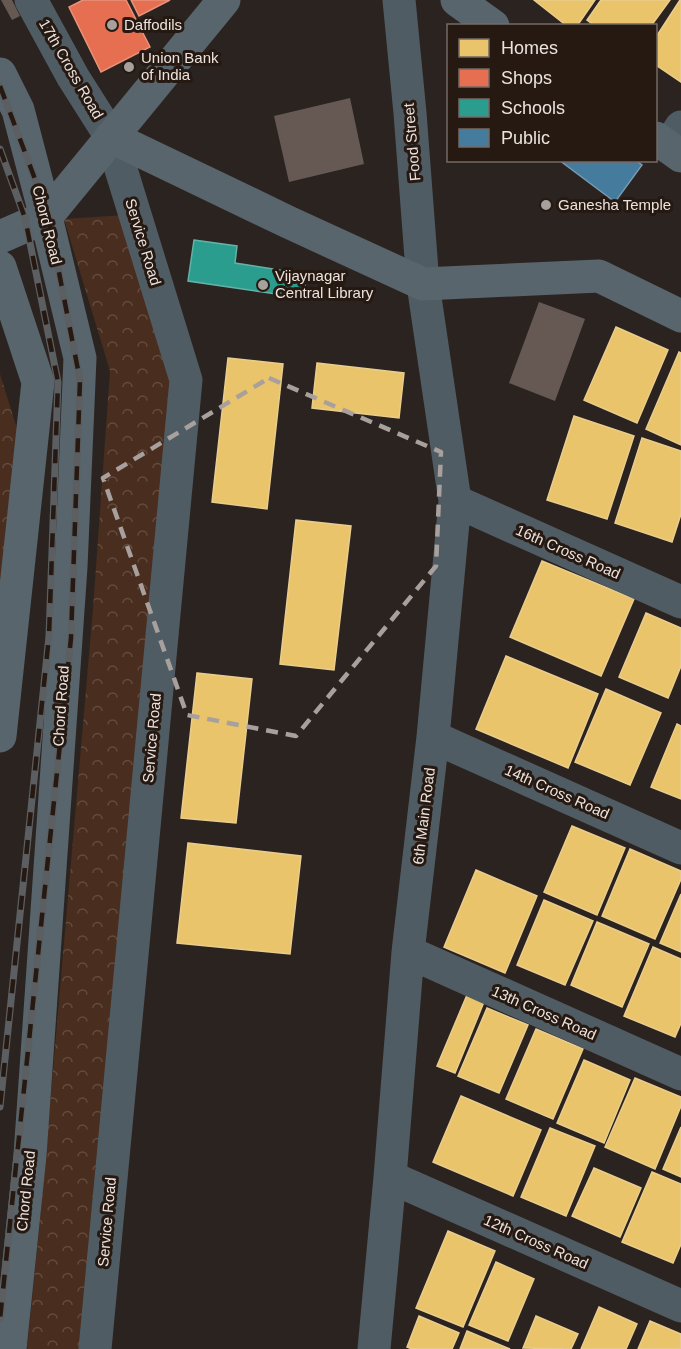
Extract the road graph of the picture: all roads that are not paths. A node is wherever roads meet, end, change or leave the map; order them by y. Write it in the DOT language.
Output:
graph roads {
  1 [pos="31,0"];
  2 [pos="224,0"];
  3 [pos="399,0"];
  4 [pos="457,0"];
  5 [pos="491,24"];
  6 [pos="0,74"];
  7 [pos="111,137"];
  8 [pos="46,217"];
  9 [pos="0,237"];
  10 [pos="0,267"];
  11 [pos="423,284"];
  12 [pos="681,316"];
  13 [pos="455,501"];
  14 [pos="681,602"];
  15 [pos="0,736"];
  16 [pos="433,737"];
  17 [pos="681,848"];
  18 [pos="408,951"];
  19 [pos="681,1074"];
  20 [pos="390,1177"];
  21 [pos="681,1306"];
  22 [pos="10,1349"];
  23 [pos="94,1349"];
  24 [pos="374,1349"];
  1 -- 7 [label="street, 17th Cross Road"];
  2 -- 7 [label="main road"];
  3 -- 11 [label="street, Food Street"];
  4 -- 5 [label="main road"];
  6 -- 8 [label="main road, Chord Road"];
  7 -- 8 [label="main road"];
  7 -- 11 [label="main road"];
  7 -- 23 [label="street, Service Road"];
  8 -- 9 [label="main road"];
  8 -- 22 [label="main road, Chord Road"];
  10 -- 15 [label="main road"];
  11 -- 12 [label="main road"];
  11 -- 13 [label="street, 6th Main Road"];
  13 -- 14 [label="street, 16th Cross Road"];
  13 -- 16 [label="street, 6th Main Road"];
  16 -- 17 [label="street, 14th Cross Road"];
  16 -- 18 [label="street, 6th Main Road"];
  18 -- 19 [label="street, 13th Cross Road"];
  18 -- 20 [label="street, 6th Main Road"];
  20 -- 21 [label="street, 12th Cross Road"];
  20 -- 24 [label="street, 6th Main Road"];
}
